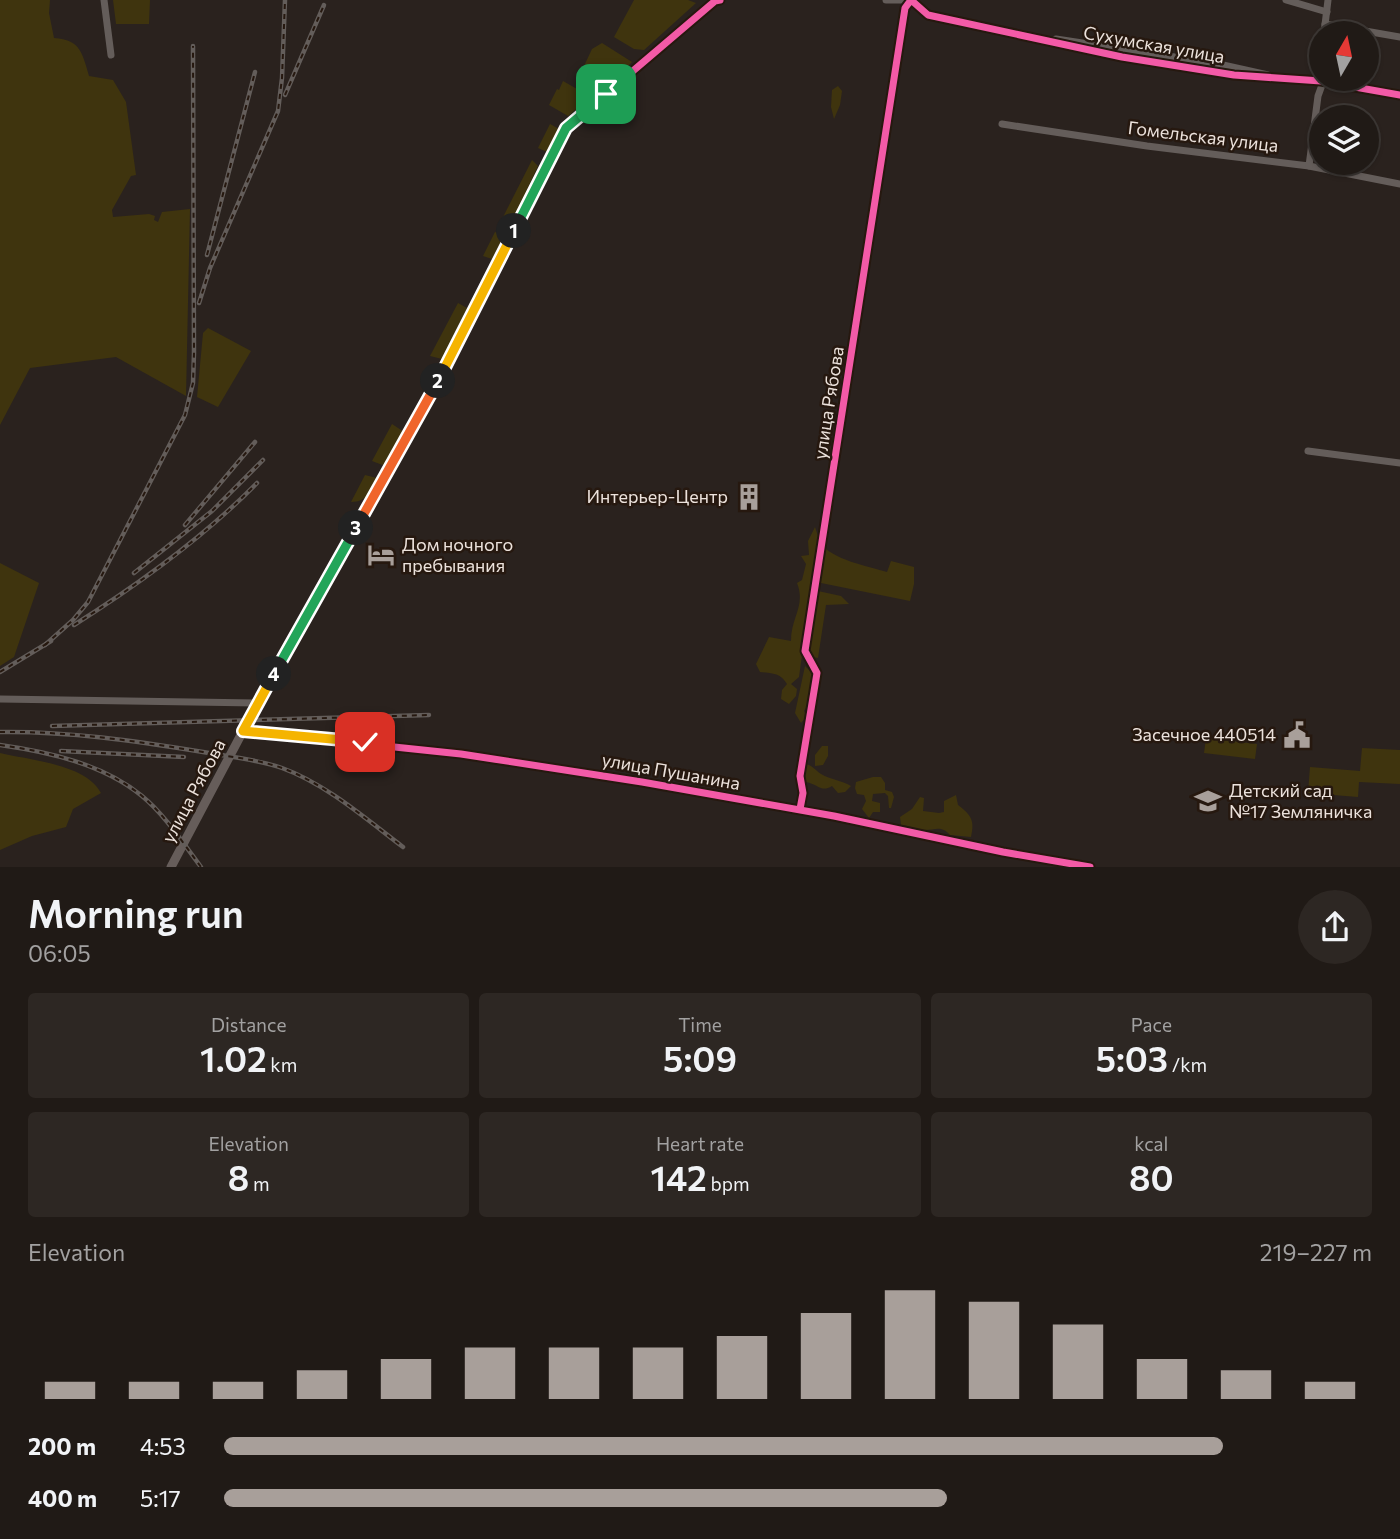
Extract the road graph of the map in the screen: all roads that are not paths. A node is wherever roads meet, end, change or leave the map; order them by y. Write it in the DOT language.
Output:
graph roads {
  1 [pos="104,0"];
  2 [pos="720,0"];
  3 [pos="886,0"];
  4 [pos="911,0"];
  5 [pos="1286,0"];
  6 [pos="1328,0"];
  7 [pos="1327,12"];
  8 [pos="1326,21"];
  9 [pos="1379,33"];
  10 [pos="1400,37"];
  11 [pos="111,55"];
  12 [pos="1309,80"];
  13 [pos="1377,91"];
  14 [pos="1400,95"];
  15 [pos="1002,124"];
  16 [pos="1309,166"];
  17 [pos="1354,175"];
  18 [pos="1400,184"];
  19 [pos="1308,451"];
  20 [pos="1400,463"];
  21 [pos="0,699"];
  22 [pos="258,703"];
  23 [pos="243,731"];
  24 [pos="800,810"];
  25 [pos="171,867"];
  26 [pos="1090,867"];
  1 -- 11 [label="street"];
  2 -- 22 [label="street, улица Рябова"];
  3 -- 4 [label="street"];
  4 -- 12 [label="street, Сухумская улица"];
  4 -- 24 [label="street, улица Рябова"];
  5 -- 7 [label="street"];
  6 -- 7 [label="street"];
  7 -- 8 [label="street"];
  9 -- 10 [label="street"];
  13 -- 14 [label="street, Сухумская улица"];
  15 -- 16 [label="street, Гомельская улица"];
  17 -- 18 [label="street, Гомельская улица"];
  19 -- 20 [label="street"];
  21 -- 22 [label="street"];
  22 -- 23 [label="street, улица Рябова"];
  23 -- 24 [label="street, улица Пушанина"];
  23 -- 25 [label="main road, улица Рябова"];
  24 -- 26 [label="street, улица Пушанина"];
}
